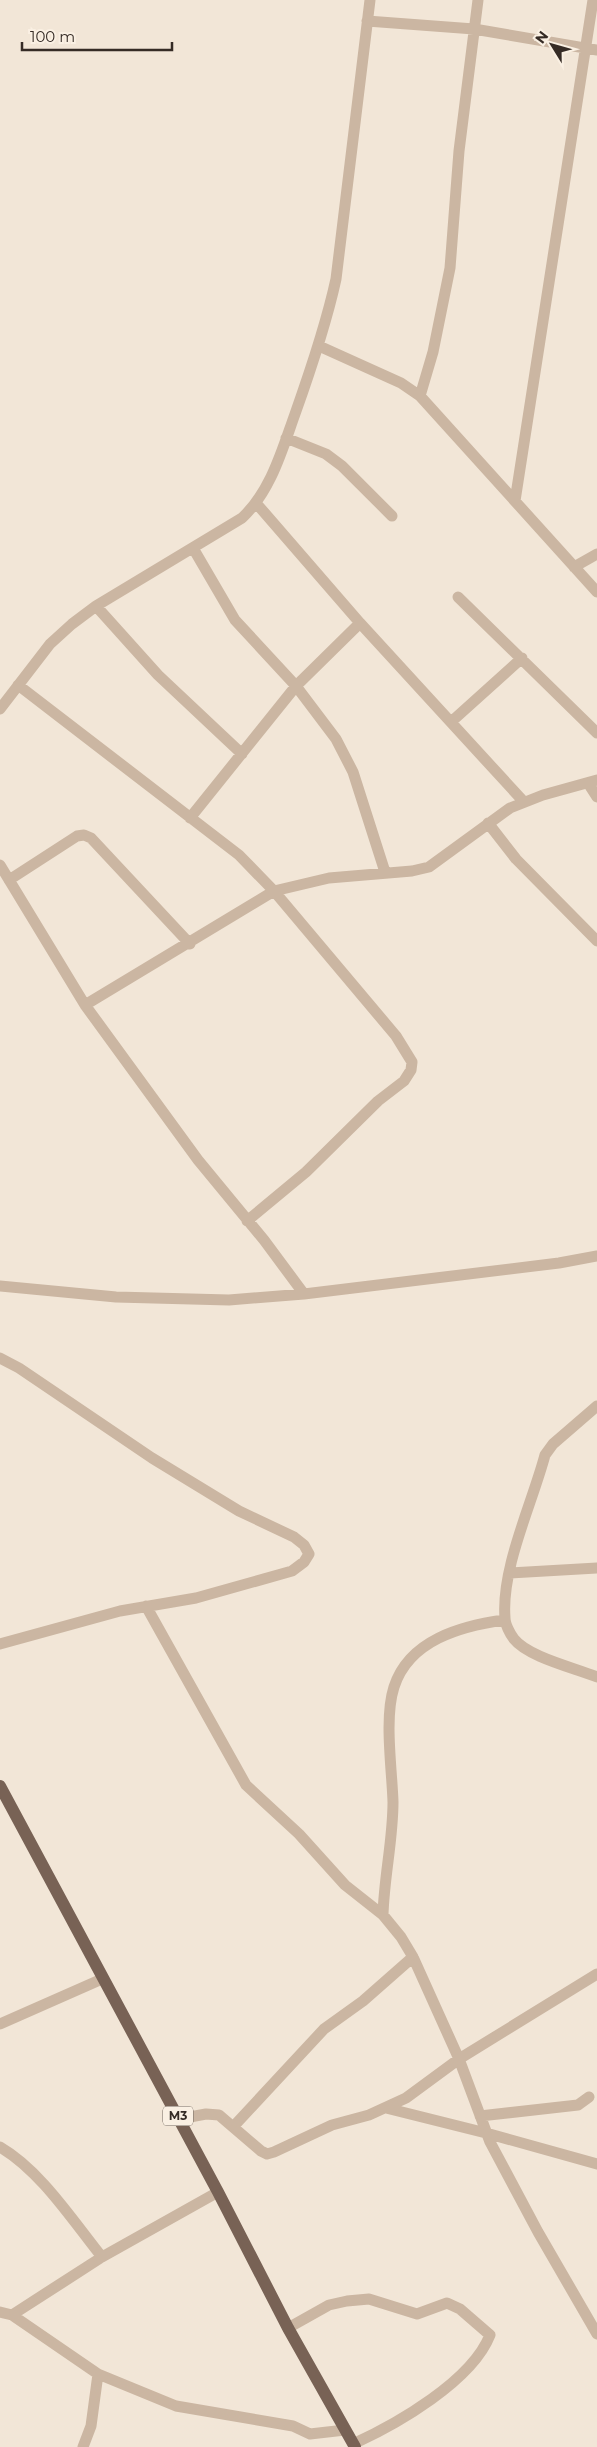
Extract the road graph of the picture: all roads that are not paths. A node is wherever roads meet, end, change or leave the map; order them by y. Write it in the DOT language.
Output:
graph roads {
  1 [pos="370,0"];
  2 [pos="478,0"];
  3 [pos="593,0"];
  4 [pos="367,21"];
  5 [pos="474,29"];
  6 [pos="592,49"];
  7 [pos="318,346"];
  8 [pos="420,396"];
  9 [pos="286,438"];
  10 [pos="515,501"];
  11 [pos="256,503"];
  12 [pos="392,516"];
  13 [pos="193,548"];
  14 [pos="597,554"];
  15 [pos="574,567"];
  16 [pos="597,592"];
  17 [pos="458,597"];
  18 [pos="96,606"];
  19 [pos="360,623"];
  20 [pos="522,658"];
  21 [pos="18,685"];
  22 [pos="296,686"];
  23 [pos="0,709"];
  24 [pos="451,722"];
  25 [pos="597,733"];
  26 [pos="242,754"];
  27 [pos="593,782"];
  28 [pos="597,797"];
  29 [pos="524,802"];
  30 [pos="190,818"];
  31 [pos="488,823"];
  32 [pos="0,865"];
  33 [pos="385,872"];
  34 [pos="9,880"];
  35 [pos="274,891"];
  36 [pos="597,941"];
  37 [pos="190,944"];
  38 [pos="85,1006"];
  39 [pos="247,1221"];
  40 [pos="597,1256"];
  41 [pos="0,1286"];
  42 [pos="304,1294"];
  43 [pos="0,1358"];
  44 [pos="597,1406"];
  45 [pos="597,1568"];
  46 [pos="510,1573"];
  47 [pos="146,1606"];
  48 [pos="504,1620"];
  49 [pos="0,1644"];
  50 [pos="597,1677"];
  51 [pos="0,1786"];
  52 [pos="383,1915"];
  53 [pos="413,1957"];
  54 [pos="597,1974"];
  55 [pos="102,1979"];
  56 [pos="0,2024"];
  57 [pos="459,2059"];
  58 [pos="590,2097"];
  59 [pos="386,2108"];
  60 [pos="480,2116"];
  61 [pos="179,2119"];
  62 [pos="233,2127"];
  63 [pos="486,2132"];
  64 [pos="0,2147"];
  65 [pos="597,2164"];
  66 [pos="218,2192"];
  67 [pos="102,2257"];
  68 [pos="0,2312"];
  69 [pos="12,2315"];
  70 [pos="592,2316"];
  71 [pos="288,2328"];
  72 [pos="597,2334"];
  73 [pos="98,2374"];
  74 [pos="346,2430"];
  75 [pos="354,2446"];
  76 [pos="83,2447"];
  1 -- 4 [label="street"];
  2 -- 5 [label="street"];
  3 -- 6 [label="street"];
  4 -- 5 [label="street"];
  4 -- 7 [label="street"];
  5 -- 6 [label="street"];
  5 -- 8 [label="street"];
  6 -- 10 [label="street"];
  7 -- 8 [label="street"];
  7 -- 9 [label="street"];
  8 -- 10 [label="street"];
  9 -- 11 [label="street"];
  9 -- 12 [label="street"];
  10 -- 15 [label="street"];
  11 -- 13 [label="street"];
  11 -- 19 [label="street"];
  13 -- 18 [label="street"];
  13 -- 22 [label="street"];
  14 -- 15 [label="street"];
  15 -- 16 [label="street"];
  17 -- 20 [label="street"];
  18 -- 21 [label="street"];
  18 -- 26 [label="street"];
  19 -- 22 [label="street"];
  19 -- 24 [label="street"];
  20 -- 24 [label="street"];
  20 -- 25 [label="street"];
  21 -- 23 [label="street"];
  21 -- 30 [label="street"];
  22 -- 26 [label="street"];
  22 -- 33 [label="street"];
  24 -- 29 [label="street"];
  26 -- 30 [label="street"];
  27 -- 28 [label="street"];
  27 -- 29 [label="street"];
  29 -- 31 [label="street"];
  30 -- 35 [label="street"];
  31 -- 33 [label="street"];
  31 -- 36 [label="street"];
  32 -- 34 [label="street"];
  33 -- 35 [label="street"];
  34 -- 37 [label="street"];
  34 -- 38 [label="street"];
  35 -- 37 [label="street"];
  35 -- 39 [label="street"];
  37 -- 38 [label="street"];
  38 -- 39 [label="street"];
  39 -- 42 [label="street"];
  40 -- 42 [label="street"];
  41 -- 42 [label="street"];
  43 -- 47 [label="street"];
  44 -- 46 [label="street"];
  45 -- 46 [label="street"];
  46 -- 48 [label="street"];
  47 -- 49 [label="street"];
  47 -- 52 [label="street"];
  48 -- 50 [label="street"];
  48 -- 52 [label="street"];
  51 -- 55 [label="main road, M3"];
  52 -- 53 [label="street"];
  53 -- 57 [label="street"];
  53 -- 62 [label="street"];
  54 -- 57 [label="street"];
  55 -- 56 [label="street"];
  55 -- 61 [label="main road, M3"];
  57 -- 59 [label="street"];
  57 -- 60 [label="street"];
  58 -- 60 [label="street"];
  59 -- 62 [label="street"];
  59 -- 63 [label="street"];
  60 -- 63 [label="street"];
  61 -- 62 [label="street"];
  61 -- 66 [label="main road, M3"];
  63 -- 65 [label="street"];
  63 -- 70 [label="street"];
  64 -- 67 [label="street"];
  66 -- 67 [label="street"];
  66 -- 71 [label="main road, M3"];
  67 -- 69 [label="street"];
  68 -- 69 [label="street"];
  69 -- 73 [label="street"];
  70 -- 72 [label="street"];
  71 -- 74 [label="main road, M3"];
  71 -- 75 [label="street"];
  73 -- 74 [label="street"];
  73 -- 76 [label="street"];
  74 -- 75 [label="main road, M3"];
}
